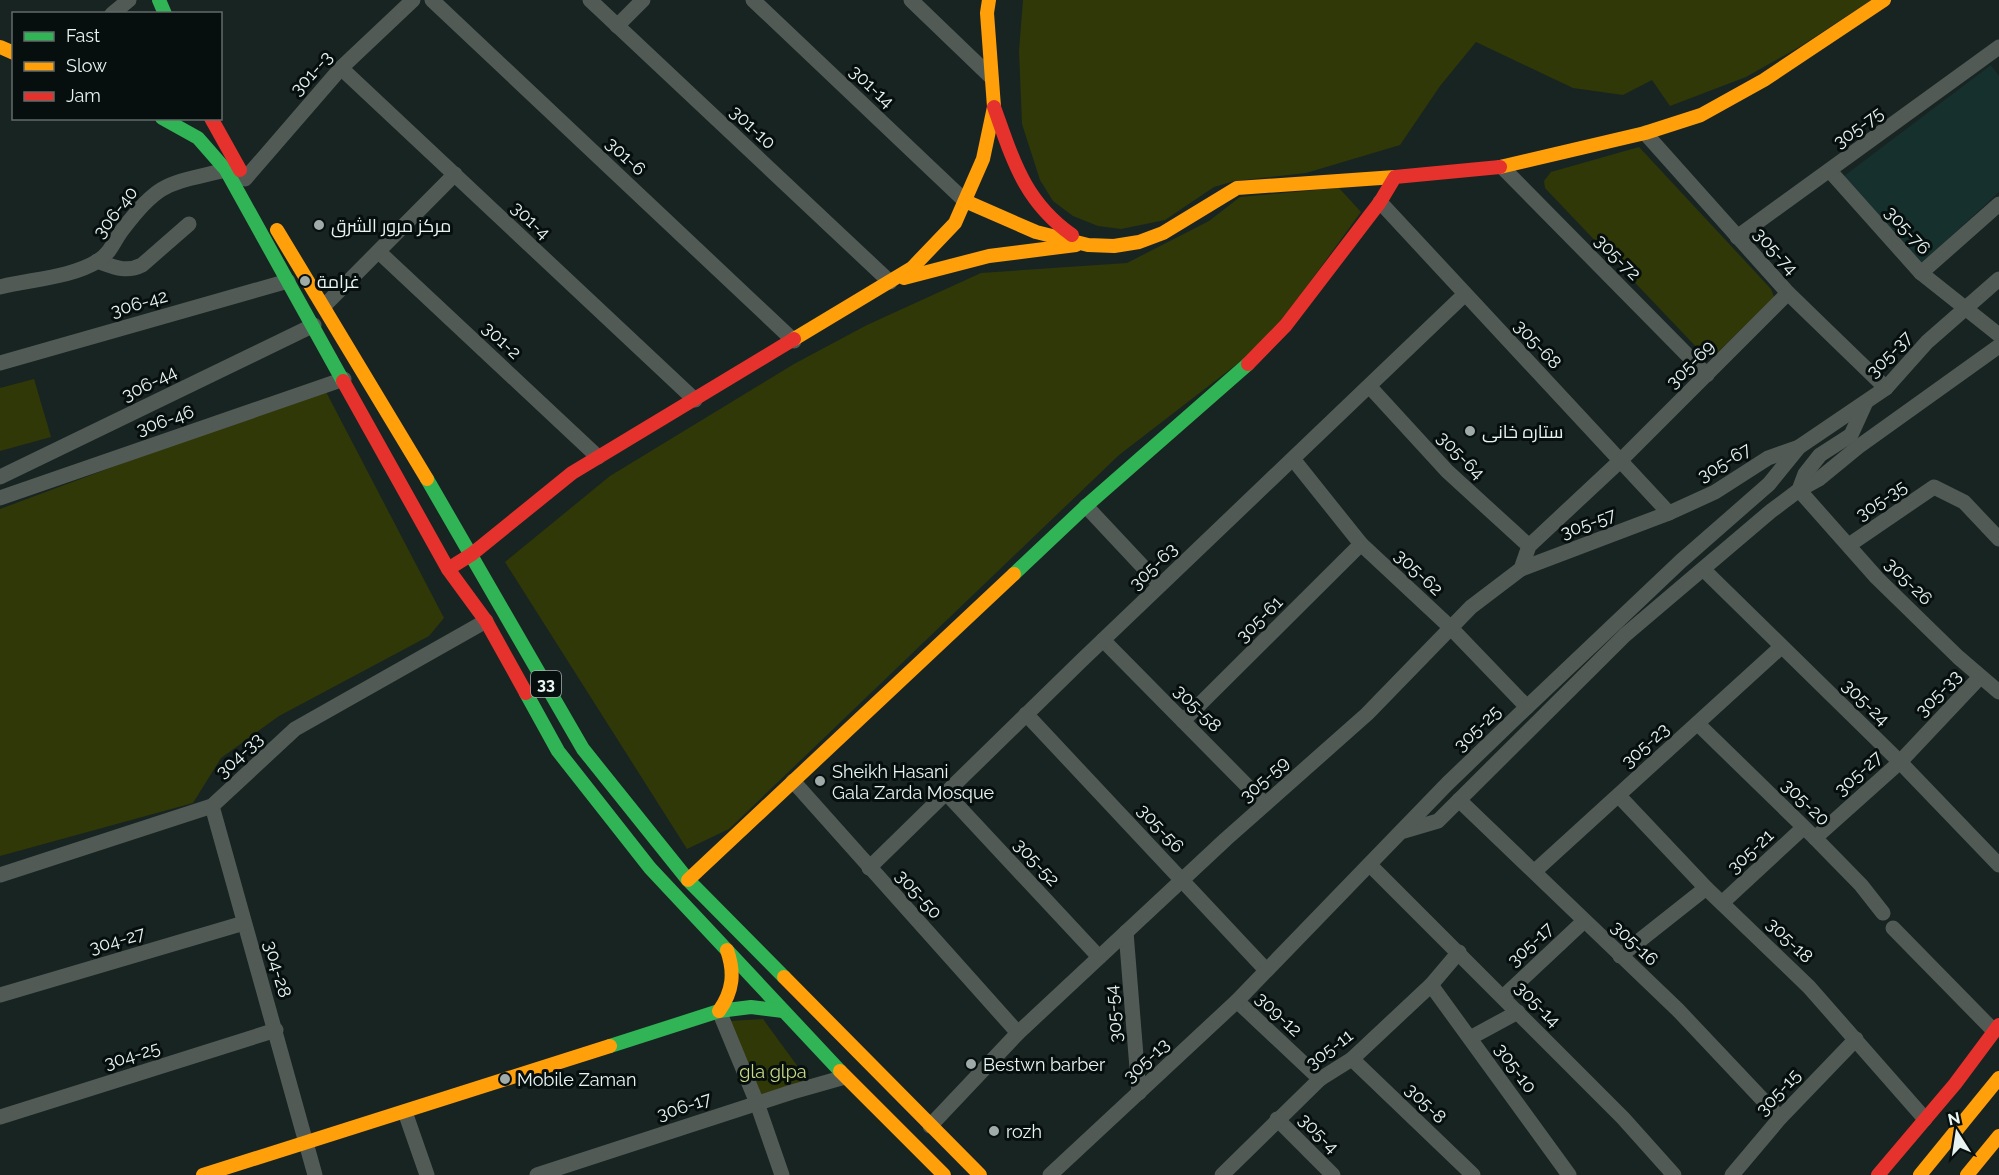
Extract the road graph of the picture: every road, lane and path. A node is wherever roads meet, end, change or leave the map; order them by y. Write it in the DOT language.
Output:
graph roads {
  1 [pos="129,0"];
  2 [pos="413,0"];
  3 [pos="432,0"];
  4 [pos="643,0"];
  5 [pos="753,0"];
  6 [pos="911,0"];
  7 [pos="989,0"];
  8 [pos="1884,0"];
  9 [pos="589,1"];
  10 [pos="114,12"];
  11 [pos="617,26"];
  12 [pos="1998,50"];
  13 [pos="341,68"];
  14 [pos="990,76"];
  15 [pos="994,107"];
  16 [pos="167,120"];
  17 [pos="212,120"];
  18 [pos="1645,133"];
  19 [pos="1502,167"];
  20 [pos="226,170"];
  21 [pos="1830,171"];
  22 [pos="455,174"];
  23 [pos="1395,177"];
  24 [pos="245,179"];
  25 [pos="965,201"];
  26 [pos="1380,202"];
  27 [pos="1999,204"];
  28 [pos="189,224"];
  29 [pos="280,235"];
  30 [pos="1737,237"];
  31 [pos="267,243"];
  32 [pos="1086,243"];
  33 [pos="379,252"];
  34 [pos="97,261"];
  35 [pos="1921,273"];
  36 [pos="1999,279"];
  37 [pos="288,281"];
  38 [pos="890,282"];
  39 [pos="0,287"];
  40 [pos="1788,293"];
  41 [pos="1465,294"];
  42 [pos="324,306"];
  43 [pos="1963,309"];
  44 [pos="315,325"];
  45 [pos="1999,335"];
  46 [pos="794,341"];
  47 [pos="1999,346"];
  48 [pos="0,363"];
  49 [pos="1707,375"];
  50 [pos="344,379"];
  51 [pos="1370,387"];
  52 [pos="1886,388"];
  53 [pos="695,400"];
  54 [pos="1866,402"];
  55 [pos="1799,447"];
  56 [pos="598,457"];
  57 [pos="1293,459"];
  58 [pos="1620,461"];
  59 [pos="0,477"];
  60 [pos="1799,490"];
  61 [pos="0,498"];
  62 [pos="1086,506"];
  63 [pos="1669,513"];
  64 [pos="1999,539"];
  65 [pos="1361,544"];
  66 [pos="1849,545"];
  67 [pos="1529,546"];
  68 [pos="472,554"];
  69 [pos="448,569"];
  70 [pos="1521,569"];
  71 [pos="1704,570"];
  72 [pos="1160,585"];
  73 [pos="486,621"];
  74 [pos="1450,627"];
  75 [pos="1103,640"];
  76 [pos="1781,647"];
  77 [pos="1980,677"];
  78 [pos="1999,692"];
  79 [pos="1527,707"];
  80 [pos="1026,714"];
  81 [pos="1183,721"];
  82 [pos="1698,724"];
  83 [pos="1900,762"];
  84 [pos="792,781"];
  85 [pos="946,793"];
  86 [pos="1619,796"];
  87 [pos="1459,800"];
  88 [pos="1265,804"];
  89 [pos="212,807"];
  90 [pos="1803,828"];
  91 [pos="1401,832"];
  92 [pos="1815,838"];
  93 [pos="1996,856"];
  94 [pos="1370,865"];
  95 [pos="869,868"];
  96 [pos="1535,871"];
  97 [pos="0,875"];
  98 [pos="688,880"];
  99 [pos="1183,880"];
  100 [pos="1706,888"];
  101 [pos="1723,902"];
  102 [pos="1883,913"];
  103 [pos="1584,921"];
  104 [pos="244,923"];
  105 [pos="1893,928"];
  106 [pos="1126,932"];
  107 [pos="727,950"];
  108 [pos="1459,952"];
  109 [pos="1620,956"];
  110 [pos="1099,957"];
  111 [pos="1266,970"];
  112 [pos="1431,985"];
  113 [pos="0,995"];
  114 [pos="1503,996"];
  115 [pos="1237,1001"];
  116 [pos="719,1011"];
  117 [pos="783,1011"];
  118 [pos="1518,1012"];
  119 [pos="1996,1028"];
  120 [pos="276,1030"];
  121 [pos="1018,1033"];
  122 [pos="1470,1038"];
  123 [pos="1856,1039"];
  124 [pos="851,1045"];
  125 [pos="1352,1059"];
  126 [pos="832,1064"];
  127 [pos="881,1076"];
  128 [pos="844,1077"];
  129 [pos="1999,1078"];
  130 [pos="1320,1079"];
  131 [pos="860,1093"];
  132 [pos="1139,1093"];
  133 [pos="758,1103"];
  134 [pos="405,1112"];
  135 [pos="0,1117"];
  136 [pos="1780,1118"];
  137 [pos="1277,1119"];
  138 [pos="1925,1119"];
  139 [pos="930,1126"];
  140 [pos="1999,1136"];
  141 [pos="308,1142"];
  142 [pos="1942,1148"];
  143 [pos="1971,1171"];
  144 [pos="1467,1173"];
  145 [pos="203,1175"];
  146 [pos="315,1175"];
  147 [pos="428,1175"];
  148 [pos="537,1175"];
  149 [pos="782,1175"];
  150 [pos="944,1175"];
  151 [pos="980,1175"];
  152 [pos="1050,1175"];
  153 [pos="1222,1175"];
  154 [pos="1333,1175"];
  155 [pos="1569,1175"];
  156 [pos="1672,1175"];
  157 [pos="1732,1175"];
  158 [pos="1878,1175"];
  159 [pos="1903,1175"];
  160 [pos="1920,1175"];
  1 -- 10 [label="street"];
  2 -- 13 [label="street, 301--3"];
  3 -- 46 [label="street, 301-6"];
  4 -- 11 [label="street"];
  5 -- 25 [label="street, 301-14"];
  6 -- 14 [label="street"];
  7 -- 14 [label="main road"];
  8 -- 18 [label="main road"];
  9 -- 11 [label="street, 301-10"];
  11 -- 38 [label="street, 301-10"];
  12 -- 21 [label="street, 305-75"];
  13 -- 22 [label="street, 301-4"];
  13 -- 24 [label="street, 301--3"];
  14 -- 15 [label="main road"];
  15 -- 25 [label="main road"];
  15 -- 32 [label="main road"];
  16 -- 20 [label="main road"];
  17 -- 24 [label="main road, 33"];
  18 -- 19 [label="main road"];
  18 -- 30 [label="street, 305-74"];
  19 -- 23 [label="main road"];
  19 -- 49 [label="street, 305-72"];
  20 -- 31 [label="main road, 33"];
  20 -- 34 [label="street, 306-40"];
  21 -- 30 [label="street, 305-75"];
  21 -- 35 [label="street, 305-76"];
  22 -- 33 [label="street"];
  22 -- 53 [label="street, 301-4"];
  23 -- 26 [label="main road"];
  23 -- 32 [label="main road"];
  24 -- 29 [label="main road, 33"];
  25 -- 32 [label="main road"];
  25 -- 38 [label="main road"];
  26 -- 41 [label="street, 305-68"];
  26 -- 62 [label="main road"];
  27 -- 35 [label="street"];
  28 -- 34 [label="street"];
  29 -- 31 [label="main road"];
  29 -- 42 [label="main road, 33"];
  30 -- 40 [label="street, 305-74"];
  31 -- 37 [label="main road, 33"];
  32 -- 38 [label="main road"];
  33 -- 42 [label="street"];
  33 -- 56 [label="street, 301-2"];
  34 -- 39 [label="street, 306-40"];
  35 -- 43 [label="street, 305-76"];
  36 -- 43 [label="street, 305-37"];
  37 -- 44 [label="main road, 33"];
  37 -- 48 [label="street, 306-42"];
  38 -- 46 [label="main road"];
  40 -- 49 [label="street, 305-69"];
  40 -- 52 [label="street, 305-74"];
  41 -- 51 [label="street, 305-63"];
  41 -- 58 [label="street, 305-68"];
  42 -- 68 [label="main road, 33"];
  43 -- 45 [label="street, 305-76"];
  43 -- 52 [label="street, 305-37"];
  44 -- 50 [label="main road, 33"];
  44 -- 59 [label="street, 306-44"];
  46 -- 53 [label="main road"];
  47 -- 60 [label="street"];
  49 -- 58 [label="street, 305-69"];
  50 -- 61 [label="street, 306-46"];
  50 -- 69 [label="main road, 33"];
  51 -- 57 [label="street, 305-63"];
  51 -- 67 [label="street, 305-64"];
  52 -- 54 [label="street, 305-37"];
  53 -- 56 [label="main road"];
  54 -- 55 [label="street, 305-37"];
  54 -- 60 [label="street"];
  55 -- 63 [label="street, 305-67"];
  55 -- 79 [label="street, 305-25"];
  56 -- 68 [label="main road"];
  57 -- 65 [label="street, 305-62"];
  57 -- 72 [label="street, 305-63"];
  58 -- 63 [label="street, 305-68"];
  58 -- 67 [label="street"];
  60 -- 66 [label="street, 305-26"];
  60 -- 71 [label="street"];
  62 -- 72 [label="street"];
  62 -- 84 [label="main road"];
  63 -- 70 [label="street, 305-57"];
  64 -- 66 [label="street, 305-35"];
  65 -- 74 [label="street, 305-62"];
  65 -- 81 [label="street, 305-61"];
  66 -- 77 [label="street, 305-26"];
  67 -- 70 [label="street"];
  68 -- 69 [label="main road"];
  68 -- 98 [label="main road, 33"];
  69 -- 73 [label="main road, 33"];
  70 -- 74 [label="street, 305-59"];
  71 -- 76 [label="street, 305-24"];
  71 -- 87 [label="street"];
  72 -- 75 [label="street, 305-63"];
  73 -- 89 [label="street, 304-33"];
  73 -- 107 [label="main road, 33"];
  74 -- 79 [label="street, 305-62"];
  74 -- 88 [label="street, 305-59"];
  75 -- 80 [label="street, 305-63"];
  75 -- 81 [label="street, 305-58"];
  76 -- 82 [label="street, 305-23"];
  76 -- 83 [label="street, 305-24"];
  77 -- 78 [label="street, 305-26"];
  77 -- 83 [label="street, 305-33"];
  79 -- 91 [label="street, 305-25"];
  80 -- 85 [label="street, 305-63"];
  80 -- 99 [label="street, 305-56"];
  81 -- 88 [label="street, 305-58"];
  82 -- 86 [label="street, 305-23"];
  82 -- 90 [label="street, 305-20"];
  83 -- 92 [label="street, 305-27"];
  83 -- 93 [label="street, 305-24"];
  84 -- 95 [label="street, 305-50"];
  84 -- 98 [label="main road"];
  85 -- 95 [label="street, 305-63"];
  85 -- 110 [label="street, 305-52"];
  86 -- 96 [label="street, 305-23"];
  86 -- 100 [label="street, 305-18"];
  87 -- 91 [label="street"];
  87 -- 96 [label="street, 305-16"];
  88 -- 99 [label="street, 305-59"];
  89 -- 97 [label="street, 304-33"];
  89 -- 104 [label="street, 304-28"];
  90 -- 92 [label="street, 305-20"];
  90 -- 101 [label="street, 305-21"];
  91 -- 94 [label="street, 305-25"];
  92 -- 102 [label="street, 305-20"];
  94 -- 108 [label="street, 305-14"];
  94 -- 111 [label="street, 305-25"];
  95 -- 121 [label="street, 305-50"];
  96 -- 103 [label="street, 305-16"];
  98 -- 124 [label="main road, 33"];
  99 -- 106 [label="street, 305-59"];
  99 -- 111 [label="street, 305-56"];
  100 -- 101 [label="street, 305-18"];
  100 -- 109 [label="street"];
  101 -- 123 [label="street, 305-18"];
  103 -- 109 [label="street, 305-16"];
  103 -- 114 [label="street, 305-17"];
  104 -- 113 [label="street, 304-27"];
  104 -- 120 [label="street, 304-28"];
  105 -- 119 [label="street"];
  106 -- 110 [label="street, 305-59"];
  106 -- 132 [label="street, 305-54"];
  107 -- 116 [label="main road"];
  107 -- 117 [label="main road, 33"];
  108 -- 112 [label="street, 305-11"];
  108 -- 114 [label="street, 305-14"];
  109 -- 136 [label="street, 305-16"];
  110 -- 121 [label="street, 305-59"];
  111 -- 115 [label="street, 305-13"];
  112 -- 122 [label="street, 305-10"];
  112 -- 125 [label="street, 305-11"];
  114 -- 118 [label="street, 305-14"];
  115 -- 130 [label="street, 309-12"];
  115 -- 132 [label="street, 305-13"];
  116 -- 117 [label="main road"];
  116 -- 133 [label="street"];
  116 -- 134 [label="main road"];
  117 -- 126 [label="main road, 33"];
  118 -- 122 [label="street"];
  118 -- 156 [label="street, 305-14"];
  119 -- 138 [label="main road"];
  120 -- 135 [label="street, 304-25"];
  120 -- 141 [label="street, 304-28"];
  121 -- 139 [label="street, 305-59"];
  122 -- 155 [label="street, 305-10"];
  123 -- 136 [label="street, 305-15"];
  123 -- 138 [label="street, 305-18"];
  124 -- 126 [label="main road"];
  124 -- 127 [label="main road, 33"];
  125 -- 130 [label="street, 305-11"];
  125 -- 144 [label="street, 305-8"];
  126 -- 128 [label="main road, 33"];
  127 -- 131 [label="main road"];
  127 -- 139 [label="main road, 33"];
  128 -- 131 [label="main road, 33"];
  128 -- 133 [label="street, 306-17"];
  129 -- 142 [label="main road"];
  130 -- 137 [label="street, 305-11"];
  131 -- 150 [label="main road, 33"];
  132 -- 152 [label="street, 305-13"];
  133 -- 148 [label="street, 306-17"];
  133 -- 149 [label="street"];
  134 -- 141 [label="main road"];
  134 -- 147 [label="street"];
  136 -- 157 [label="street, 305-15"];
  137 -- 153 [label="street, 305-11"];
  137 -- 154 [label="street, 305-4"];
  138 -- 158 [label="main road"];
  139 -- 151 [label="main road, 33"];
  140 -- 143 [label="main road"];
  141 -- 145 [label="main road"];
  141 -- 146 [label="street, 304-28"];
  142 -- 159 [label="main road"];
  142 -- 160 [label="main road"];
}
